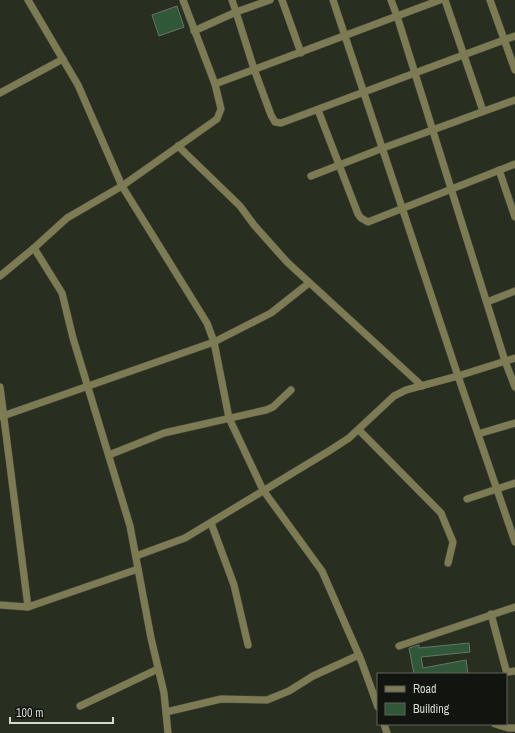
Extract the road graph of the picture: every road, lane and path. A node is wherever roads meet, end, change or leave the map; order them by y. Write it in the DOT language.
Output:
graph roads {
  1 [pos="28,0"];
  2 [pos="183,0"];
  3 [pos="232,0"];
  4 [pos="270,0"];
  5 [pos="282,0"];
  6 [pos="333,0"];
  7 [pos="391,0"];
  8 [pos="440,0"];
  9 [pos="445,0"];
  10 [pos="490,0"];
  11 [pos="236,12"];
  12 [pos="397,16"];
  13 [pos="194,31"];
  14 [pos="345,36"];
  15 [pos="515,36"];
  16 [pos="505,40"];
  17 [pos="301,53"];
  18 [pos="464,55"];
  19 [pos="63,60"];
  20 [pos="254,69"];
  21 [pos="515,70"];
  22 [pos="415,72"];
  23 [pos="215,84"];
  24 [pos="0,93"];
  25 [pos="364,93"];
  26 [pos="515,100"];
  27 [pos="318,110"];
  28 [pos="483,111"];
  29 [pos="433,130"];
  30 [pos="178,146"];
  31 [pos="383,148"];
  32 [pos="515,164"];
  33 [pos="338,166"];
  34 [pos="499,170"];
  35 [pos="311,176"];
  36 [pos="122,186"];
  37 [pos="452,189"];
  38 [pos="403,208"];
  39 [pos="515,218"];
  40 [pos="34,248"];
  41 [pos="0,276"];
  42 [pos="309,283"];
  43 [pos="515,291"];
  44 [pos="487,302"];
  45 [pos="214,342"];
  46 [pos="515,358"];
  47 [pos="505,361"];
  48 [pos="458,376"];
  49 [pos="422,386"];
  50 [pos="0,387"];
  51 [pos="88,387"];
  52 [pos="515,388"];
  53 [pos="291,390"];
  54 [pos="2,416"];
  55 [pos="229,418"];
  56 [pos="515,422"];
  57 [pos="359,430"];
  58 [pos="478,434"];
  59 [pos="109,455"];
  60 [pos="515,483"];
  61 [pos="497,489"];
  62 [pos="263,490"];
  63 [pos="467,499"];
  64 [pos="211,523"];
  65 [pos="515,542"];
  66 [pos="136,556"];
  67 [pos="448,562"];
  68 [pos="138,569"];
  69 [pos="0,605"];
  70 [pos="28,607"];
  71 [pos="515,607"];
  72 [pos="491,614"];
  73 [pos="248,645"];
  74 [pos="399,646"];
  75 [pos="359,655"];
  76 [pos="158,669"];
  77 [pos="515,671"];
  78 [pos="377,704"];
  79 [pos="80,706"];
  80 [pos="166,712"];
  81 [pos="498,725"];
  82 [pos="515,728"];
  83 [pos="168,733"];
  1 -- 19 [label="street"];
  2 -- 13 [label="street"];
  3 -- 11 [label="street"];
  4 -- 11 [label="street"];
  5 -- 17 [label="street"];
  6 -- 14 [label="street"];
  7 -- 12 [label="street"];
  8 -- 12 [label="street"];
  9 -- 18 [label="street"];
  10 -- 16 [label="street"];
  11 -- 13 [label="street"];
  11 -- 20 [label="street"];
  12 -- 14 [label="street"];
  12 -- 22 [label="street"];
  13 -- 23 [label="street"];
  14 -- 17 [label="street"];
  14 -- 25 [label="street"];
  15 -- 16 [label="street"];
  16 -- 18 [label="street"];
  16 -- 21 [label="street"];
  17 -- 20 [label="street"];
  18 -- 22 [label="street"];
  18 -- 28 [label="street"];
  19 -- 24 [label="street"];
  19 -- 36 [label="street"];
  20 -- 23 [label="street"];
  20 -- 27 [label="street"];
  22 -- 25 [label="street"];
  22 -- 29 [label="street"];
  23 -- 30 [label="street"];
  25 -- 27 [label="street"];
  25 -- 31 [label="street"];
  26 -- 28 [label="street"];
  27 -- 33 [label="street"];
  28 -- 29 [label="street"];
  29 -- 31 [label="street"];
  29 -- 37 [label="street"];
  30 -- 36 [label="street"];
  30 -- 42 [label="street"];
  31 -- 33 [label="street"];
  31 -- 38 [label="street"];
  32 -- 34 [label="street"];
  33 -- 35 [label="street"];
  33 -- 38 [label="street"];
  34 -- 37 [label="street"];
  34 -- 39 [label="street"];
  36 -- 40 [label="street"];
  36 -- 45 [label="street"];
  37 -- 38 [label="street"];
  37 -- 44 [label="street"];
  38 -- 48 [label="street"];
  40 -- 41 [label="street"];
  40 -- 51 [label="street"];
  42 -- 45 [label="street"];
  42 -- 49 [label="street"];
  43 -- 44 [label="street"];
  44 -- 47 [label="street"];
  45 -- 51 [label="street"];
  45 -- 55 [label="street"];
  46 -- 47 [label="street"];
  47 -- 48 [label="street"];
  47 -- 52 [label="street"];
  48 -- 49 [label="street"];
  48 -- 58 [label="street"];
  49 -- 57 [label="street"];
  50 -- 54 [label="street"];
  51 -- 54 [label="street"];
  51 -- 59 [label="street"];
  53 -- 55 [label="street"];
  54 -- 70 [label="street"];
  55 -- 59 [label="street"];
  55 -- 62 [label="street"];
  56 -- 58 [label="street"];
  57 -- 62 [label="street"];
  57 -- 67 [label="street"];
  58 -- 61 [label="street"];
  59 -- 66 [label="street"];
  60 -- 61 [label="street"];
  61 -- 63 [label="street"];
  61 -- 65 [label="street"];
  62 -- 64 [label="street"];
  62 -- 75 [label="street"];
  64 -- 66 [label="street"];
  64 -- 73 [label="street"];
  66 -- 68 [label="street"];
  68 -- 70 [label="street"];
  68 -- 76 [label="street"];
  69 -- 70 [label="street"];
  71 -- 72 [label="street"];
  72 -- 74 [label="street"];
  72 -- 77 [label="street"];
  75 -- 78 [label="street"];
  75 -- 80 [label="street"];
  76 -- 79 [label="street"];
  76 -- 80 [label="street"];
  80 -- 83 [label="street"];
  81 -- 82 [label="street"];
}
